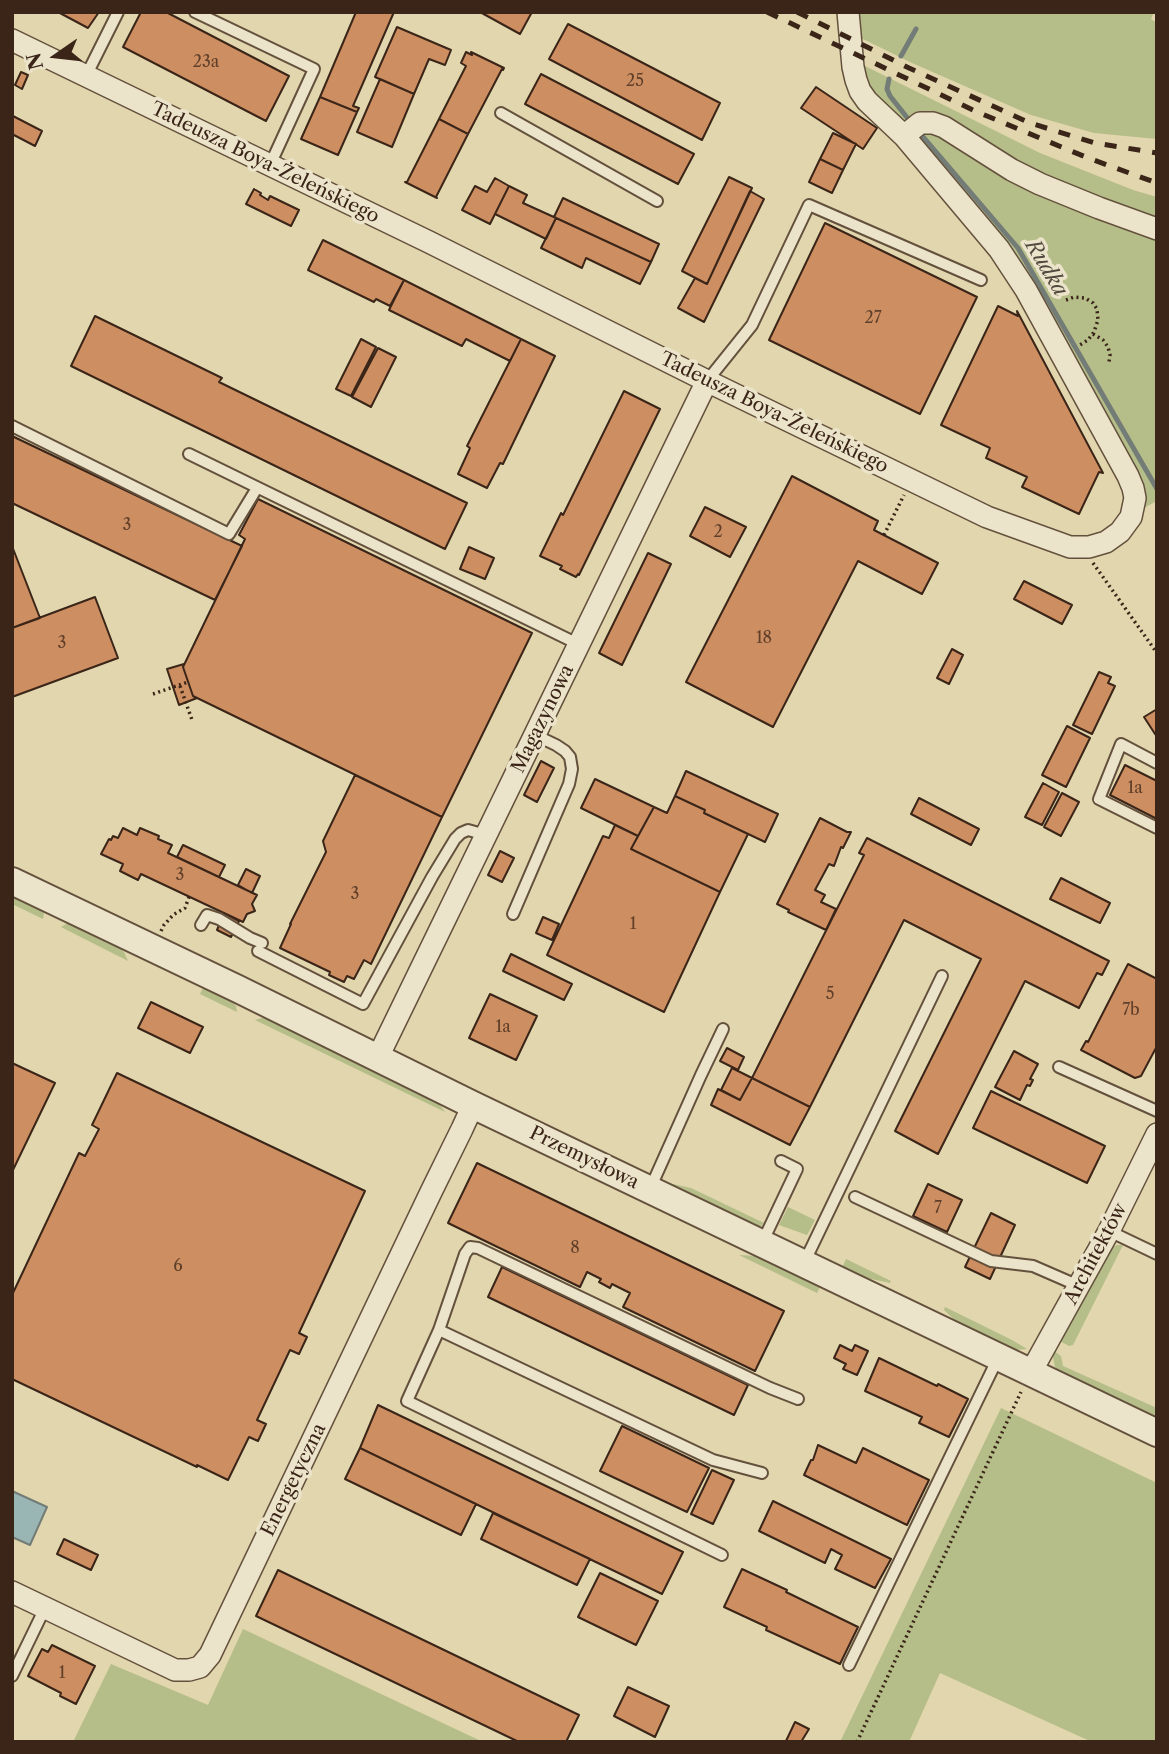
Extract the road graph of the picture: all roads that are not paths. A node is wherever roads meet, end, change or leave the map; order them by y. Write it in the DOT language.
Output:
graph roads {
  1 [pos="118,12"];
  2 [pos="195,12"];
  3 [pos="848,12"];
  4 [pos="12,40"];
  5 [pos="86,76"];
  6 [pos="501,113"];
  7 [pos="910,131"];
  8 [pos="270,165"];
  9 [pos="657,201"];
  10 [pos="1157,229"];
  11 [pos="981,280"];
  12 [pos="707,381"];
  13 [pos="12,426"];
  14 [pos="189,454"];
  15 [pos="257,488"];
  16 [pos="580,645"];
  17 [pos="535,735"];
  18 [pos="1157,763"];
  19 [pos="1157,828"];
  20 [pos="486,835"];
  21 [pos="12,881"];
  22 [pos="513,914"];
  23 [pos="201,925"];
  24 [pos="942,976"];
  25 [pos="723,1029"];
  26 [pos="378,1057"];
  27 [pos="1059,1067"];
  28 [pos="472,1104"];
  29 [pos="1157,1111"];
  30 [pos="1157,1134"];
  31 [pos="781,1161"];
  32 [pos="650,1189"];
  33 [pos="855,1197"];
  34 [pos="1109,1231"];
  35 [pos="762,1243"];
  36 [pos="1157,1254"];
  37 [pos="804,1263"];
  38 [pos="1079,1286"];
  39 [pos="439,1330"];
  40 [pos="999,1356"];
  41 [pos="1031,1372"];
  42 [pos="799,1399"];
  43 [pos="1157,1433"];
  44 [pos="762,1473"];
  45 [pos="722,1555"];
  46 [pos="12,1592"];
  47 [pos="45,1608"];
  48 [pos="849,1665"];
  49 [pos="12,1676"];
  1 -- 5 [label="lane"];
  2 -- 8 [label="lane"];
  3 -- 7 [label="street"];
  4 -- 5 [label="street, Tadeusza Boya-Żeleńskiego"];
  5 -- 8 [label="street, Tadeusza Boya-Żeleńskiego"];
  6 -- 9 [label="lane"];
  7 -- 10 [label="street"];
  7 -- 12 [label="street, Tadeusza Boya-Żeleńskiego"];
  8 -- 12 [label="street, Tadeusza Boya-Żeleńskiego"];
  11 -- 12 [label="lane"];
  12 -- 16 [label="street, Magazynowa"];
  13 -- 15 [label="lane"];
  14 -- 15 [label="lane"];
  15 -- 16 [label="lane"];
  16 -- 17 [label="street, Magazynowa"];
  17 -- 20 [label="street, Magazynowa"];
  17 -- 22 [label="lane"];
  18 -- 19 [label="lane"];
  20 -- 23 [label="lane"];
  20 -- 26 [label="street, Magazynowa"];
  21 -- 26 [label="street, Przemysłowa"];
  24 -- 37 [label="lane"];
  25 -- 32 [label="lane"];
  26 -- 28 [label="street, Przemysłowa"];
  27 -- 29 [label="lane"];
  28 -- 32 [label="street, Przemysłowa"];
  28 -- 47 [label="street, Energetyczna"];
  30 -- 34 [label="street, Architektów"];
  31 -- 35 [label="lane"];
  32 -- 35 [label="street, Przemysłowa"];
  33 -- 38 [label="lane"];
  34 -- 36 [label="lane"];
  34 -- 38 [label="street, Architektów"];
  35 -- 37 [label="street, Przemysłowa"];
  37 -- 40 [label="street, Przemysłowa"];
  38 -- 41 [label="street, Architektów"];
  39 -- 42 [label="lane"];
  39 -- 44 [label="lane"];
  39 -- 45 [label="lane"];
  40 -- 41 [label="street, Przemysłowa"];
  40 -- 48 [label="lane"];
  41 -- 43 [label="street, Przemysłowa"];
  46 -- 47 [label="street, Energetyczna"];
  47 -- 49 [label="lane"];
}
